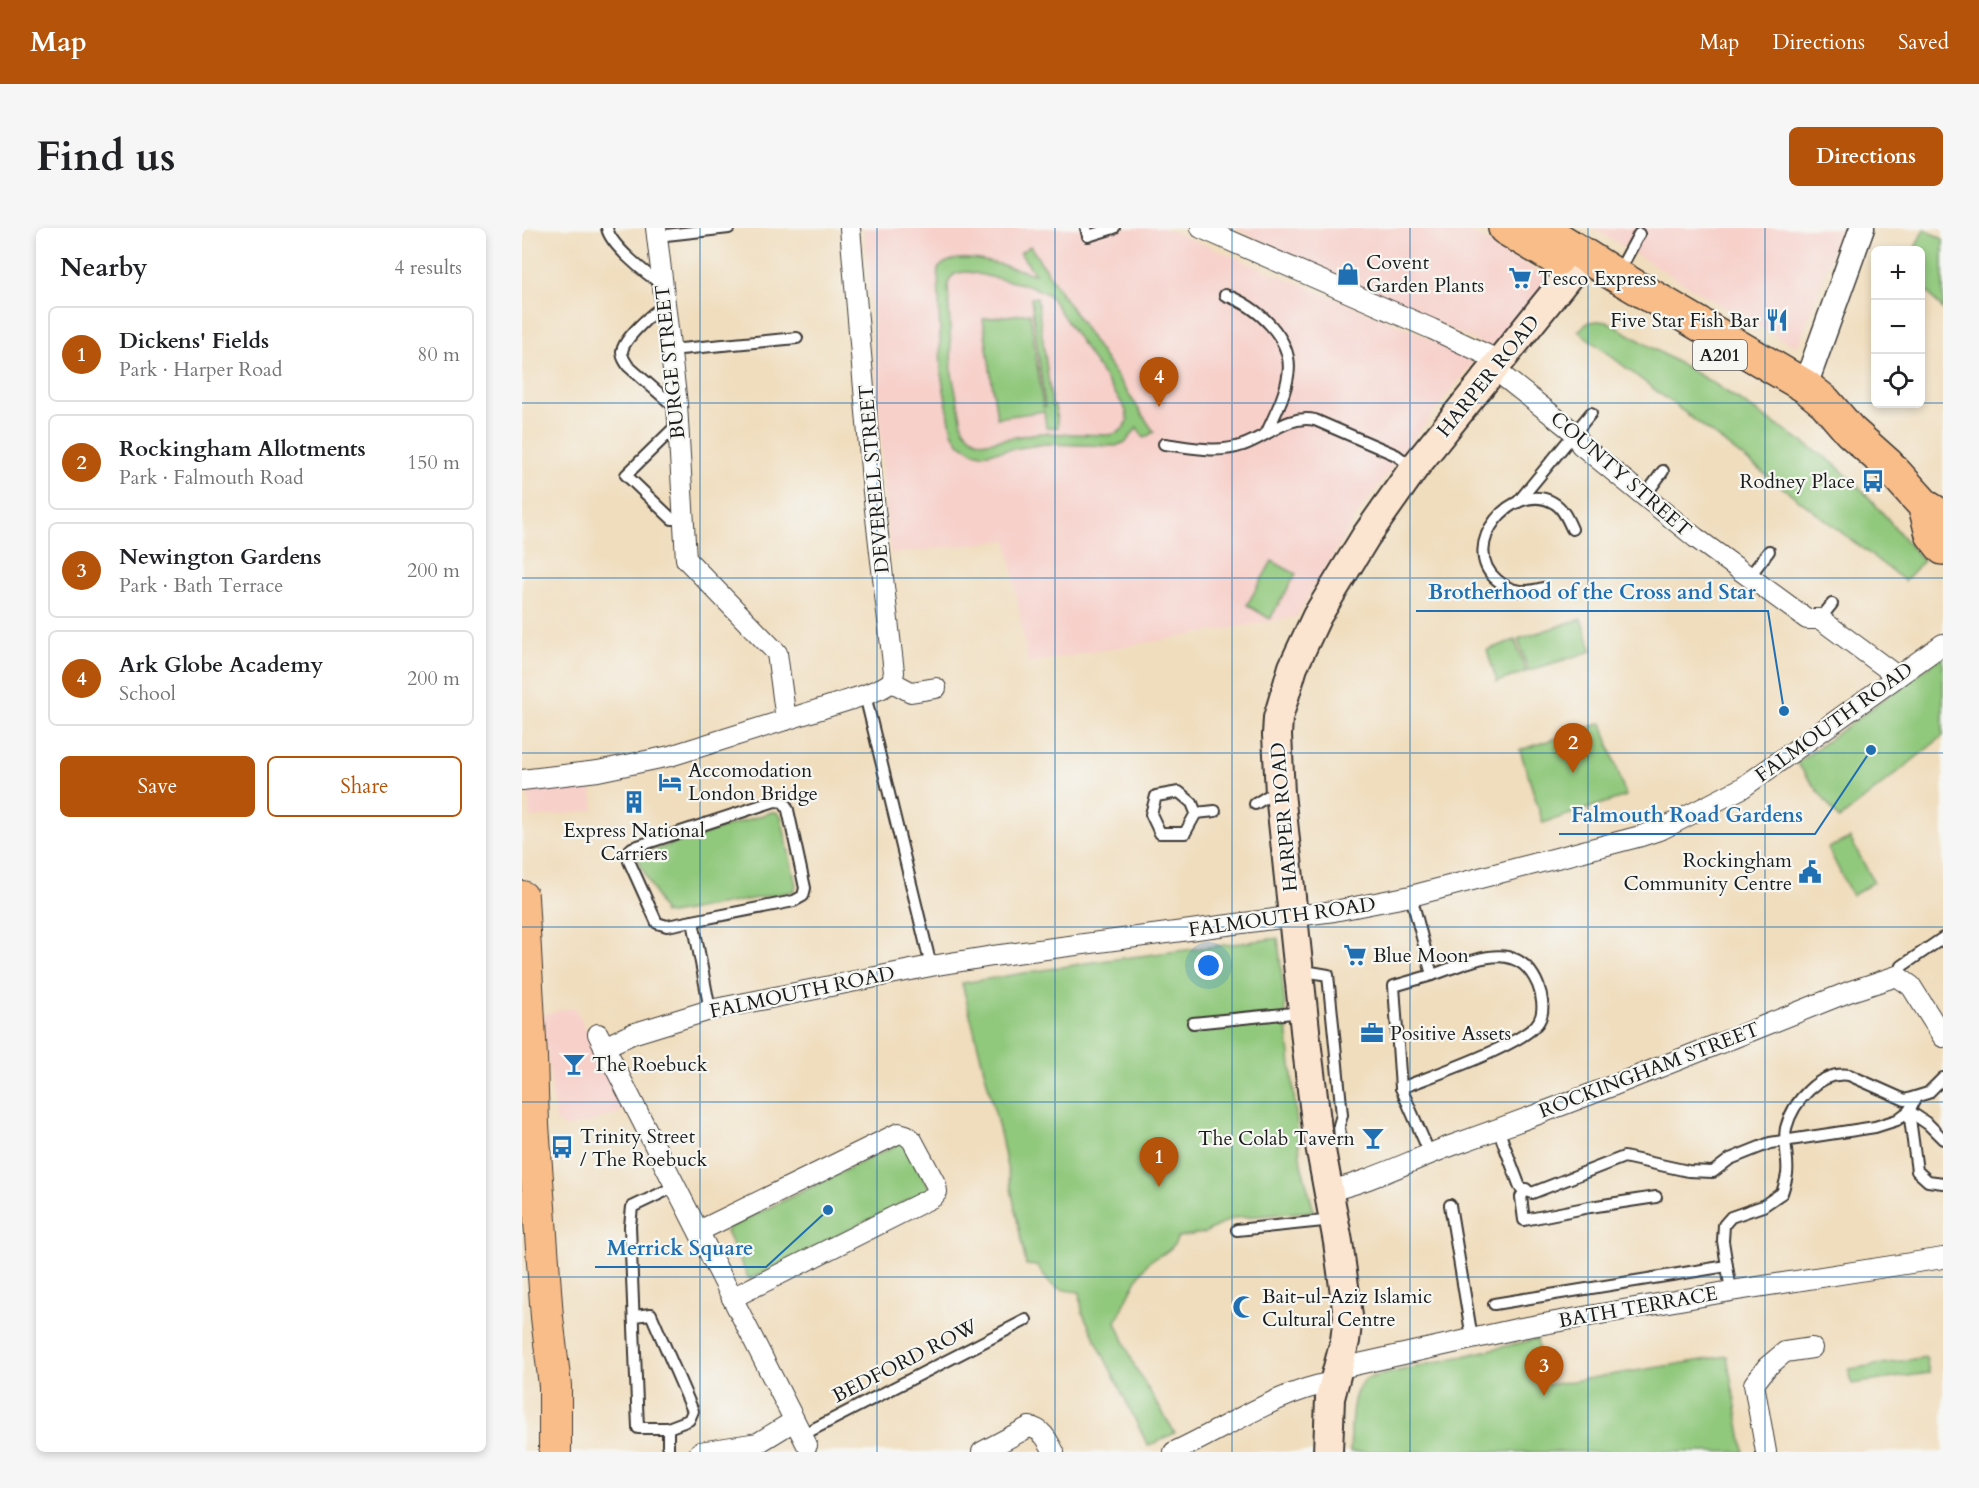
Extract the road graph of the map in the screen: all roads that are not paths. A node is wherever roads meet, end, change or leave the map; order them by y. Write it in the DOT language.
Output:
graph roads {
  1 [pos="607,228"];
  2 [pos="729,228"];
  3 [pos="850,228"];
  4 [pos="1086,228"];
  5 [pos="1114,228"];
  6 [pos="1201,228"];
  7 [pos="1505,228"];
  8 [pos="1862,228"];
  9 [pos="1549,230"];
  10 [pos="656,232"];
  11 [pos="1640,234"];
  12 [pos="1574,269"];
  13 [pos="1617,276"];
  14 [pos="662,284"];
  15 [pos="1225,295"];
  16 [pos="665,305"];
  17 [pos="796,338"];
  18 [pos="670,350"];
  19 [pos="1497,365"];
  20 [pos="1805,386"];
  21 [pos="1591,413"];
  22 [pos="678,416"];
  23 [pos="1850,431"];
  24 [pos="1267,433"];
  25 [pos="1575,433"];
  26 [pos="1164,444"];
  27 [pos="1414,468"];
  28 [pos="1663,471"];
  29 [pos="1644,497"];
  30 [pos="1518,502"];
  31 [pos="1934,512"];
  32 [pos="682,519"];
  33 [pos="1572,529"];
  34 [pos="1943,548"];
  35 [pos="1769,551"];
  36 [pos="1749,577"];
  37 [pos="1543,588"];
  38 [pos="1943,644"];
  39 [pos="1897,676"];
  40 [pos="892,682"];
  41 [pos="936,688"];
  42 [pos="865,694"];
  43 [pos="786,720"];
  44 [pos="522,780"];
  45 [pos="1215,811"];
  46 [pos="1197,813"];
  47 [pos="1411,896"];
  48 [pos="522,897"];
  49 [pos="1294,917"];
  50 [pos="693,921"];
  51 [pos="1943,938"];
  52 [pos="931,966"];
  53 [pos="1299,970"];
  54 [pos="1432,975"];
  55 [pos="1897,976"];
  56 [pos="710,1010"];
  57 [pos="1303,1012"];
  58 [pos="1193,1023"];
  59 [pos="1943,1037"];
  60 [pos="1943,1077"];
  61 [pos="1401,1088"];
  62 [pos="1916,1097"];
  63 [pos="1909,1111"];
  64 [pos="528,1125"];
  65 [pos="1498,1130"];
  66 [pos="1943,1139"];
  67 [pos="1785,1141"];
  68 [pos="1320,1148"];
  69 [pos="1430,1154"];
  70 [pos="1943,1182"];
  71 [pos="676,1186"];
  72 [pos="1526,1189"];
  73 [pos="1328,1191"];
  74 [pos="1656,1197"];
  75 [pos="1450,1205"];
  76 [pos="1333,1220"];
  77 [pos="1237,1230"];
  78 [pos="699,1232"];
  79 [pos="1943,1258"];
  80 [pos="1727,1266"];
  81 [pos="1731,1291"];
  82 [pos="732,1298"];
  83 [pos="1494,1304"];
  84 [pos="634,1316"];
  85 [pos="1026,1320"];
  86 [pos="1472,1338"];
  87 [pos="1812,1348"];
  88 [pos="1335,1376"];
  89 [pos="668,1428"];
  90 [pos="801,1434"];
  91 [pos="1182,1450"];
  92 [pos="555,1452"];
  93 [pos="668,1452"];
  94 [pos="701,1452"];
  95 [pos="982,1452"];
  96 [pos="1054,1452"];
  97 [pos="1328,1452"];
  98 [pos="1766,1452"];
  1 -- 14 [label="lane"];
  2 -- 10 [label="lane"];
  3 -- 40 [label="street, DEVERELL STREET"];
  4 -- 5 [label="lane"];
  6 -- 19 [label="street, COUNTY STREET"];
  7 -- 12 [label="highway, A201"];
  8 -- 20 [label="street"];
  9 -- 13 [label="highway, A201"];
  10 -- 14 [label="street, BURGE STREET"];
  11 -- 13 [label="lane"];
  12 -- 19 [label="main road, HARPER ROAD"];
  12 -- 23 [label="highway, A201"];
  13 -- 20 [label="highway, A201"];
  14 -- 16 [label="street, BURGE STREET"];
  15 -- 24 [label="lane"];
  16 -- 18 [label="street, BURGE STREET"];
  16 -- 22 [label="lane"];
  17 -- 18 [label="lane"];
  18 -- 22 [label="street, BURGE STREET"];
  19 -- 25 [label="street, COUNTY STREET"];
  19 -- 27 [label="main road, HARPER ROAD"];
  20 -- 23 [label="highway, A201"];
  21 -- 25 [label="lane"];
  22 -- 32 [label="street, BURGE STREET"];
  22 -- 32 [label="lane"];
  23 -- 31 [label="highway, A201"];
  24 -- 26 [label="lane"];
  24 -- 27 [label="lane"];
  25 -- 29 [label="street, COUNTY STREET"];
  25 -- 30 [label="lane"];
  27 -- 49 [label="main road, HARPER ROAD"];
  28 -- 29 [label="lane"];
  29 -- 36 [label="street, COUNTY STREET"];
  30 -- 33 [label="lane"];
  30 -- 37 [label="lane"];
  31 -- 34 [label="highway, A201"];
  32 -- 43 [label="street, BURGE STREET"];
  35 -- 36 [label="lane"];
  36 -- 39 [label="street, COUNTY STREET"];
  38 -- 39 [label="street, FALMOUTH ROAD"];
  39 -- 47 [label="street, FALMOUTH ROAD"];
  40 -- 41 [label="street"];
  40 -- 42 [label="street"];
  42 -- 43 [label="street"];
  42 -- 52 [label="lane"];
  43 -- 44 [label="street"];
  45 -- 46 [label="lane"];
  46 -- 46 [label="lane"];
  47 -- 49 [label="street, FALMOUTH ROAD"];
  47 -- 54 [label="lane"];
  48 -- 64 [label="main road"];
  49 -- 52 [label="street, FALMOUTH ROAD"];
  49 -- 53 [label="main road, HARPER ROAD"];
  50 -- 50 [label="lane"];
  50 -- 56 [label="lane"];
  51 -- 55 [label="lane"];
  52 -- 56 [label="street, FALMOUTH ROAD"];
  53 -- 57 [label="main road, HARPER ROAD"];
  53 -- 68 [label="lane"];
  54 -- 61 [label="lane"];
  54 -- 61 [label="lane"];
  55 -- 59 [label="street"];
  55 -- 65 [label="street, ROCKINGHAM STREET"];
  56 -- 71 [label="street, FALMOUTH ROAD"];
  57 -- 58 [label="lane"];
  57 -- 68 [label="main road, HARPER ROAD"];
  60 -- 62 [label="lane"];
  61 -- 69 [label="lane"];
  62 -- 63 [label="lane"];
  62 -- 67 [label="lane"];
  63 -- 66 [label="lane"];
  63 -- 67 [label="lane"];
  63 -- 70 [label="lane"];
  64 -- 92 [label="main road"];
  65 -- 69 [label="street, ROCKINGHAM STREET"];
  65 -- 72 [label="lane"];
  67 -- 72 [label="lane"];
  67 -- 80 [label="lane"];
  68 -- 73 [label="main road, HARPER ROAD"];
  69 -- 73 [label="street, ROCKINGHAM STREET"];
  71 -- 78 [label="street"];
  71 -- 84 [label="lane"];
  72 -- 74 [label="lane"];
  73 -- 76 [label="main road, HARPER ROAD"];
  75 -- 86 [label="lane"];
  76 -- 77 [label="lane"];
  76 -- 88 [label="main road, HARPER ROAD"];
  78 -- 82 [label="street"];
  78 -- 82 [label="street"];
  79 -- 81 [label="street, BATH TERRACE"];
  80 -- 81 [label="lane"];
  80 -- 83 [label="lane"];
  81 -- 86 [label="street, BATH TERRACE"];
  82 -- 90 [label="street"];
  84 -- 89 [label="lane"];
  84 -- 89 [label="lane"];
  85 -- 90 [label="lane, BEDFORD ROW"];
  86 -- 88 [label="street, BATH TERRACE"];
  87 -- 98 [label="street"];
  88 -- 91 [label="street, BATH TERRACE"];
  88 -- 97 [label="main road, HARPER ROAD"];
  89 -- 93 [label="lane"];
  90 -- 94 [label="street"];
  95 -- 96 [label="street"];
}
